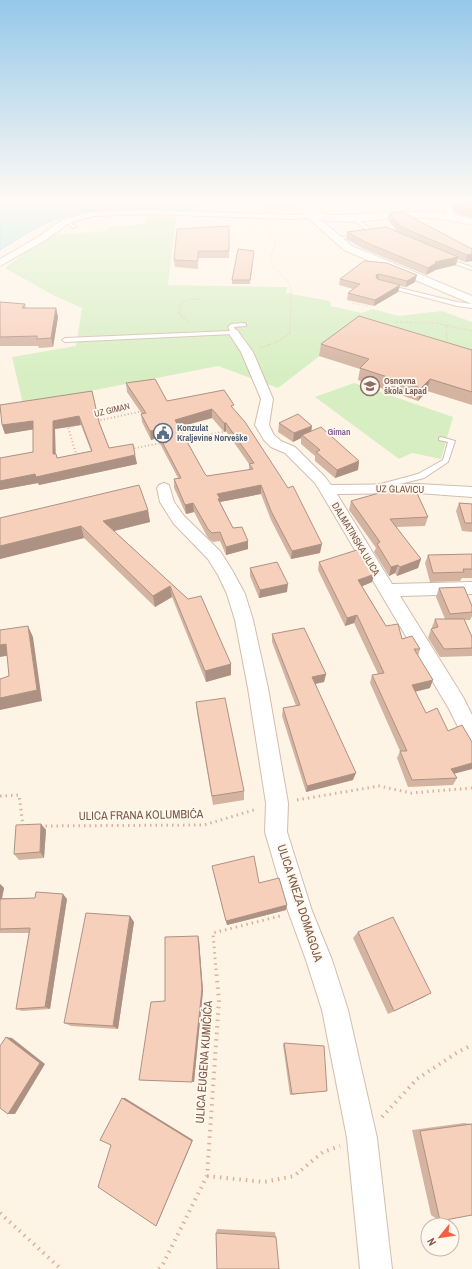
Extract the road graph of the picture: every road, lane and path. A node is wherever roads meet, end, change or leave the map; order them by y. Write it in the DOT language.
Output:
graph roads {
  1 [pos="270,260"];
  2 [pos="376,260"];
  3 [pos="449,260"];
  4 [pos="472,269"];
  5 [pos="385,285"];
  6 [pos="201,299"];
  7 [pos="472,300"];
  8 [pos="352,303"];
  9 [pos="472,306"];
  10 [pos="395,322"];
  11 [pos="194,323"];
  12 [pos="446,325"];
  13 [pos="239,328"];
  14 [pos="472,331"];
  15 [pos="65,340"];
  16 [pos="441,347"];
  17 [pos="247,352"];
  18 [pos="144,410"];
  19 [pos="183,417"];
  20 [pos="91,422"];
  21 [pos="76,425"];
  22 [pos="229,431"];
  23 [pos="195,438"];
  24 [pos="440,439"];
  25 [pos="179,440"];
  26 [pos="164,443"];
  27 [pos="124,450"];
  28 [pos="70,458"];
  29 [pos="164,488"];
  30 [pos="379,488"];
  31 [pos="327,490"];
  32 [pos="472,492"];
  33 [pos="472,588"];
  34 [pos="387,590"];
  35 [pos="472,735"];
  36 [pos="472,788"];
  37 [pos="0,796"];
  38 [pos="277,803"];
  39 [pos="29,826"];
  40 [pos="37,826"];
  41 [pos="300,911"];
  42 [pos="0,1213"];
  43 [pos="61,1269"];
  44 [pos="159,1269"];
  45 [pos="376,1269"];
  1 -- 17 [label="path"];
  2 -- 7 [label="main road"];
  3 -- 4 [label="lane"];
  5 -- 8 [label="path"];
  5 -- 9 [label="lane"];
  6 -- 11 [label="path"];
  10 -- 12 [label="path"];
  12 -- 14 [label="path"];
  12 -- 16 [label="path"];
  13 -- 15 [label="lane"];
  13 -- 17 [label="street, DALMATINSKA ULICA"];
  17 -- 31 [label="street, DALMATINSKA ULICA"];
  18 -- 20 [label="path, UZ GIMAN"];
  19 -- 23 [label="path"];
  21 -- 28 [label="path"];
  22 -- 23 [label="path"];
  23 -- 25 [label="path"];
  24 -- 30 [label="lane"];
  26 -- 27 [label="path"];
  29 -- 38 [label="street, ULICA KNEZA DOMAGOJA"];
  30 -- 31 [label="street, UZ GLAVICU"];
  30 -- 32 [label="street, UZ GLAVICU"];
  31 -- 34 [label="street, DALMATINSKA ULICA"];
  33 -- 34 [label="street"];
  34 -- 35 [label="street, DALMATINSKA ULICA"];
  36 -- 38 [label="path, ULICA FRANA KOLUMBIĆA"];
  37 -- 39 [label="path"];
  38 -- 40 [label="path, ULICA FRANA KOLUMBIĆA"];
  38 -- 41 [label="street, ULICA KNEZA DOMAGOJA"];
  41 -- 44 [label="path, ULICA EUGENA KUMIČIĆA"];
  41 -- 45 [label="street, ULICA KNEZA DOMAGOJA"];
  42 -- 43 [label="path"];
}
